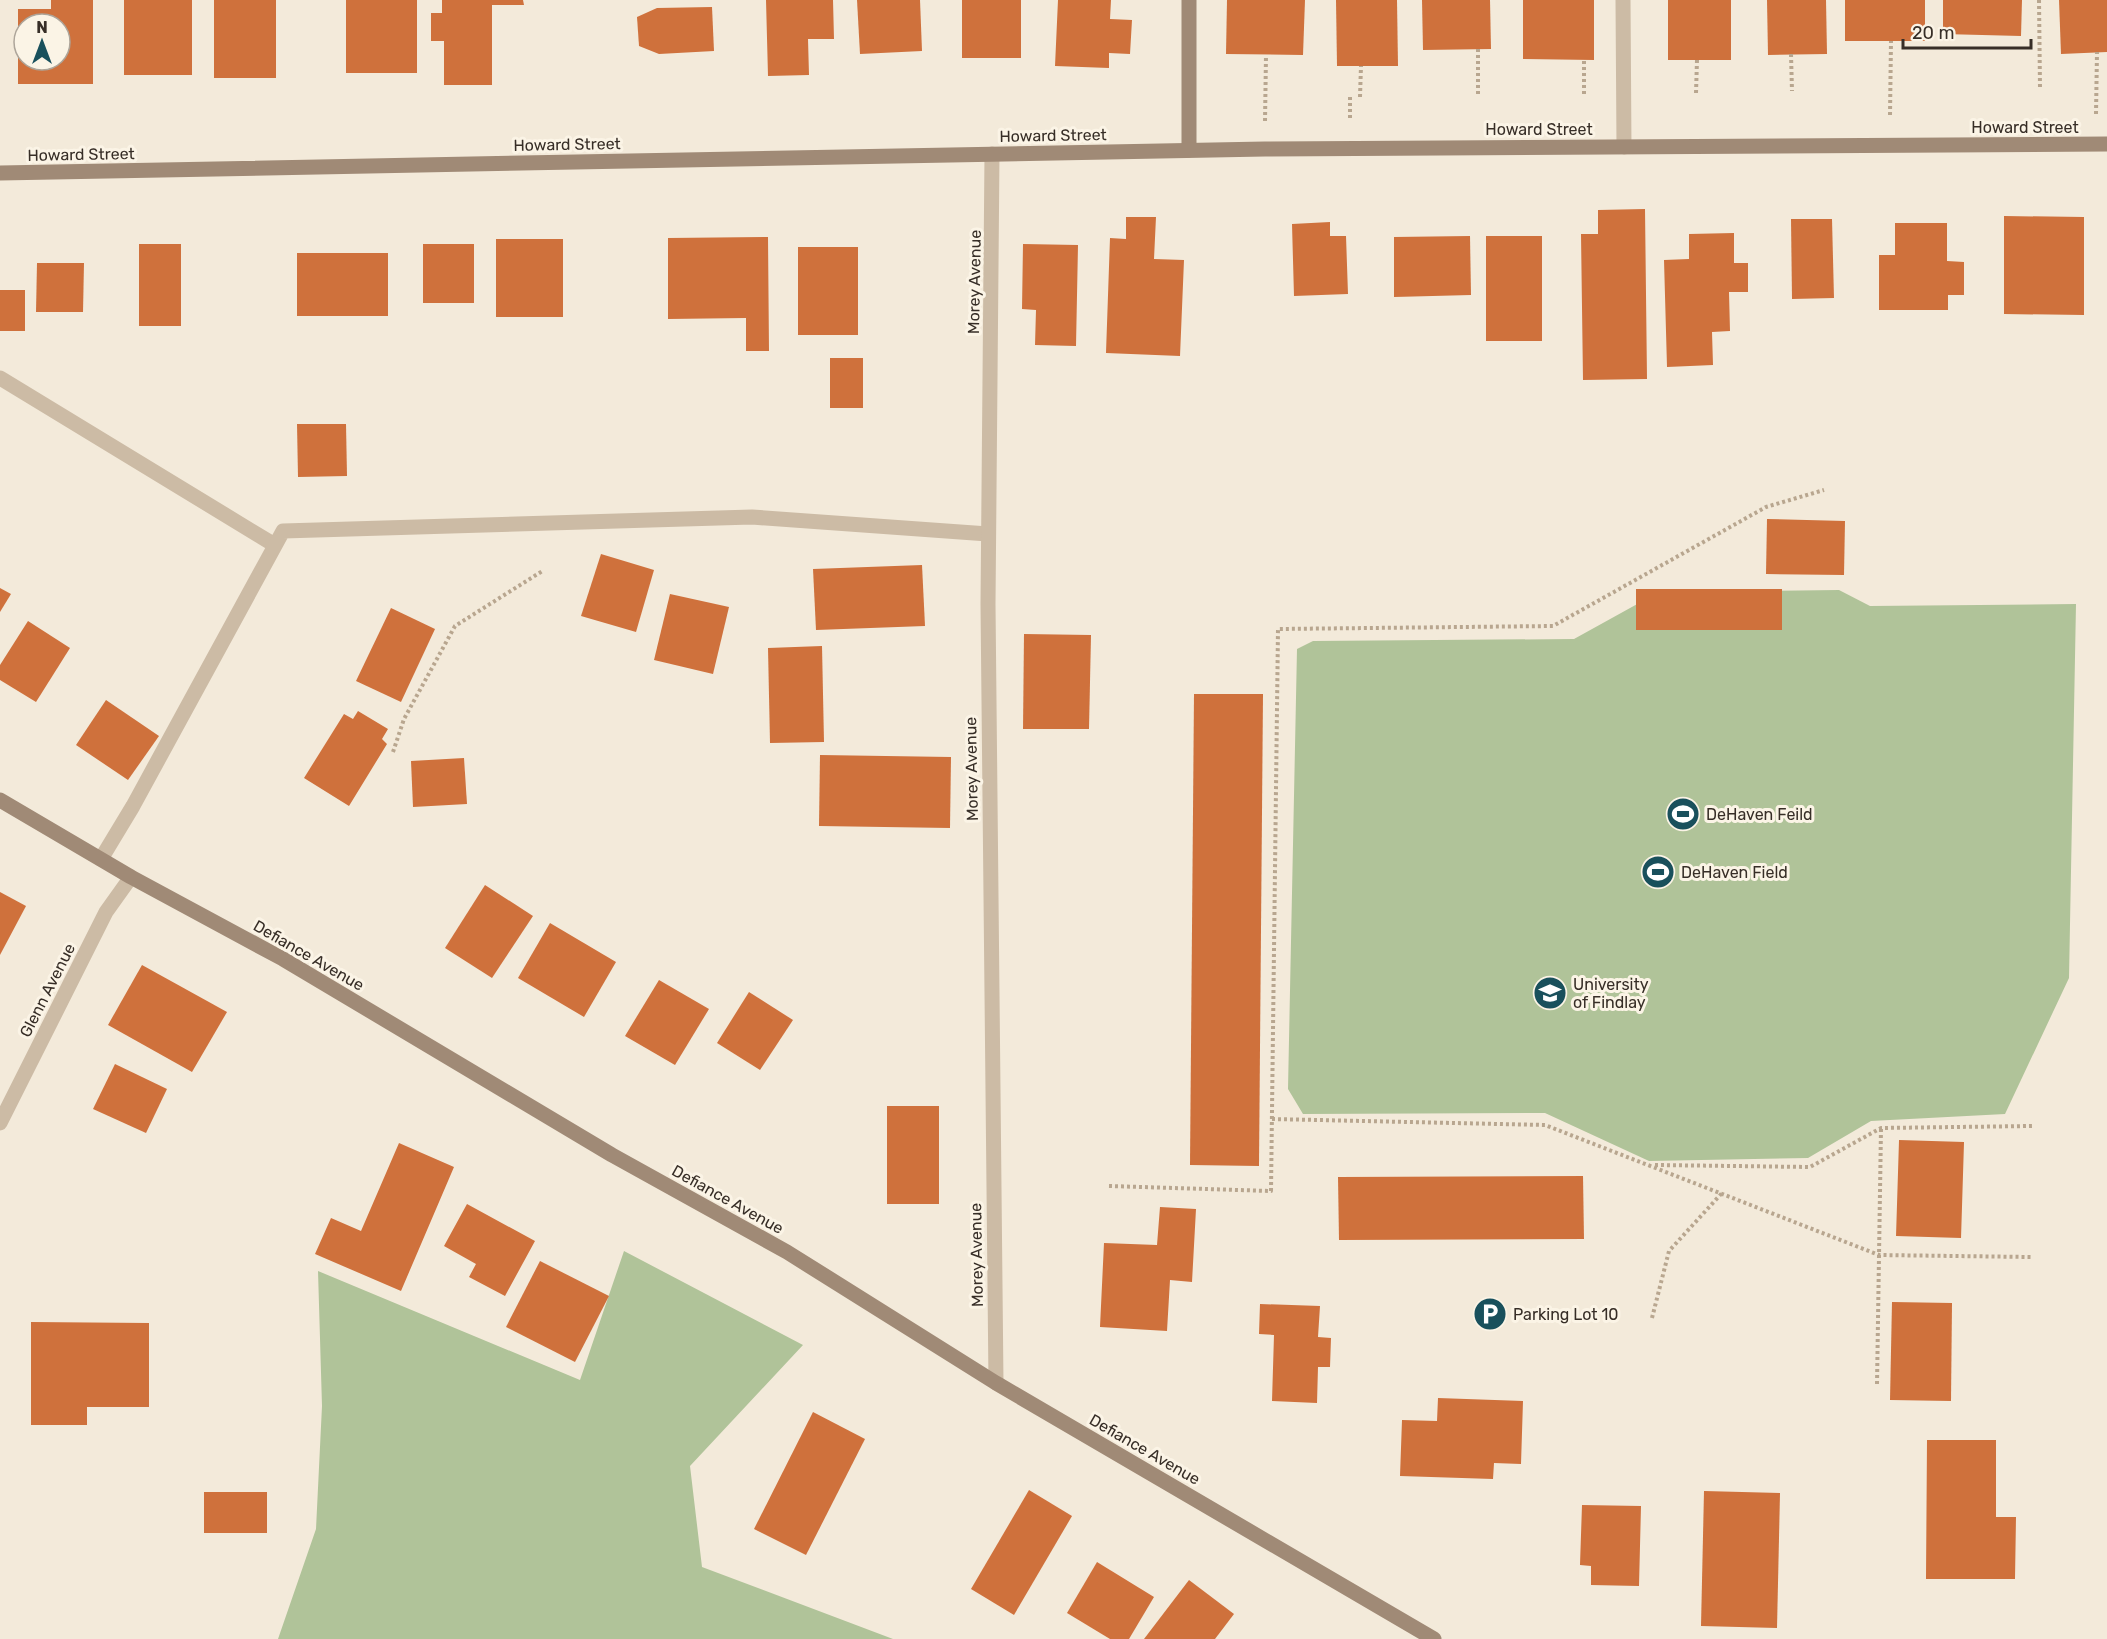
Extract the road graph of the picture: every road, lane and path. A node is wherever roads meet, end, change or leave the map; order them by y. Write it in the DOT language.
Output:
graph roads {
  1 [pos="1190,0"];
  2 [pos="1623,0"];
  3 [pos="2039,0"];
  4 [pos="1891,41"];
  5 [pos="1478,49"];
  6 [pos="2097,52"];
  7 [pos="1791,54"];
  8 [pos="1266,55"];
  9 [pos="1584,60"];
  10 [pos="1697,60"];
  11 [pos="1361,66"];
  12 [pos="2040,88"];
  13 [pos="1792,91"];
  14 [pos="1696,93"];
  15 [pos="1584,94"];
  16 [pos="1478,95"];
  17 [pos="1360,98"];
  18 [pos="2101,144"];
  19 [pos="1890,146"];
  20 [pos="1624,147"];
  21 [pos="1265,148"];
  22 [pos="1189,150"];
  23 [pos="992,154"];
  24 [pos="0,173"];
  25 [pos="0,378"];
  26 [pos="1824,490"];
  27 [pos="988,534"];
  28 [pos="273,544"];
  29 [pos="544,570"];
  30 [pos="393,752"];
  31 [pos="0,800"];
  32 [pos="100,859"];
  33 [pos="131,877"];
  34 [pos="1272,1119"];
  35 [pos="0,1123"];
  36 [pos="2032,1126"];
  37 [pos="1881,1128"];
  38 [pos="1651,1165"];
  39 [pos="1109,1186"];
  40 [pos="1722,1193"];
  41 [pos="1879,1255"];
  42 [pos="2031,1257"];
  43 [pos="1652,1318"];
  44 [pos="996,1383"];
  45 [pos="1877,1384"];
  46 [pos="1434,1639"];
  1 -- 22 [label="street"];
  2 -- 20 [label="street"];
  3 -- 12 [label="path"];
  4 -- 19 [label="path"];
  5 -- 16 [label="path"];
  6 -- 18 [label="path"];
  7 -- 13 [label="path"];
  8 -- 21 [label="path"];
  9 -- 15 [label="path"];
  10 -- 14 [label="path"];
  11 -- 17 [label="path"];
  18 -- 19 [label="street, Howard Street"];
  19 -- 20 [label="street, Howard Street"];
  20 -- 21 [label="street, Howard Street"];
  21 -- 22 [label="street, Howard Street"];
  22 -- 23 [label="street, Howard Street"];
  23 -- 24 [label="street, Howard Street"];
  23 -- 27 [label="street, Morey Avenue"];
  25 -- 28 [label="street"];
  26 -- 34 [label="path"];
  27 -- 28 [label="street"];
  27 -- 44 [label="street, Morey Avenue"];
  28 -- 32 [label="street"];
  29 -- 30 [label="path"];
  31 -- 32 [label="street, Defiance Avenue"];
  32 -- 33 [label="street, Defiance Avenue"];
  33 -- 35 [label="street, Glenn Avenue"];
  33 -- 44 [label="street, Defiance Avenue"];
  34 -- 38 [label="path"];
  34 -- 39 [label="path"];
  36 -- 37 [label="path"];
  37 -- 38 [label="path"];
  37 -- 41 [label="path"];
  38 -- 40 [label="path"];
  40 -- 41 [label="path"];
  40 -- 43 [label="path"];
  41 -- 42 [label="path"];
  41 -- 45 [label="path"];
  44 -- 46 [label="street, Defiance Avenue"];
}
